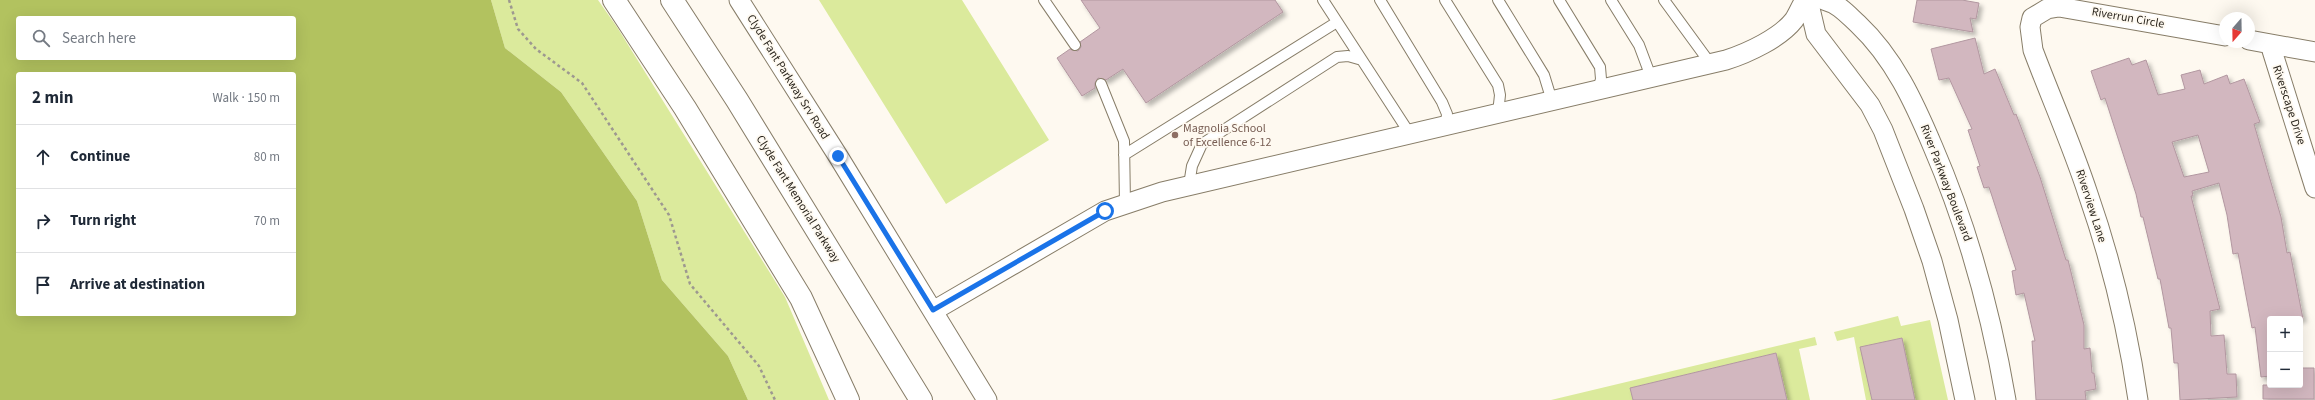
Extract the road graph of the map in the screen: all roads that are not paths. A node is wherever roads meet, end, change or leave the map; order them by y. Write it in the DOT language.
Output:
graph roads {
  1 [pos="614,0"];
  2 [pos="672,0"];
  3 [pos="739,0"];
  4 [pos="1044,0"];
  5 [pos="1323,0"];
  6 [pos="1380,0"];
  7 [pos="1445,0"];
  8 [pos="1498,0"];
  9 [pos="1559,0"];
  10 [pos="1611,0"];
  11 [pos="1664,0"];
  12 [pos="1805,0"];
  13 [pos="1808,0"];
  14 [pos="1824,0"];
  15 [pos="2032,18"];
  16 [pos="1337,22"];
  17 [pos="2219,35"];
  18 [pos="2255,41"];
  19 [pos="2270,44"];
  20 [pos="1075,45"];
  21 [pos="2315,52"];
  22 [pos="1362,60"];
  23 [pos="1710,64"];
  24 [pos="1651,77"];
  25 [pos="1101,84"];
  26 [pos="1598,90"];
  27 [pos="1552,101"];
  28 [pos="1498,113"];
  29 [pos="1446,125"];
  30 [pos="1410,134"];
  31 [pos="1124,154"];
  32 [pos="1188,185"];
  33 [pos="2315,188"];
  34 [pos="1125,204"];
  35 [pos="933,310"];
  36 [pos="848,400"];
  37 [pos="921,400"];
  38 [pos="987,400"];
  39 [pos="1965,400"];
  40 [pos="2006,400"];
  41 [pos="2138,400"];
  1 -- 36 [label="main road"];
  2 -- 37 [label="main road, Clyde Fant Memorial Parkway"];
  3 -- 35 [label="street, Clyde Fant Parkway Srv Road"];
  4 -- 20 [label="lane"];
  5 -- 16 [label="lane"];
  6 -- 29 [label="lane"];
  7 -- 28 [label="lane"];
  8 -- 27 [label="lane"];
  9 -- 26 [label="lane"];
  10 -- 24 [label="lane"];
  11 -- 23 [label="lane"];
  12 -- 23 [label="street"];
  13 -- 39 [label="street"];
  14 -- 40 [label="street, River Parkway Boulevard"];
  15 -- 17 [label="street, Riverrun Circle"];
  15 -- 41 [label="street, Riverview Lane"];
  16 -- 22 [label="lane"];
  16 -- 31 [label="lane"];
  18 -- 19 [label="street"];
  19 -- 21 [label="street"];
  19 -- 33 [label="street, Riverscape Drive"];
  22 -- 30 [label="lane"];
  22 -- 32 [label="lane"];
  23 -- 24 [label="street"];
  24 -- 26 [label="street"];
  25 -- 31 [label="lane"];
  26 -- 27 [label="street"];
  27 -- 28 [label="street"];
  28 -- 29 [label="street"];
  29 -- 30 [label="street"];
  30 -- 32 [label="street"];
  31 -- 34 [label="lane"];
  32 -- 34 [label="street"];
  34 -- 35 [label="street"];
  35 -- 38 [label="street, Clyde Fant Parkway Srv Road"];
}
